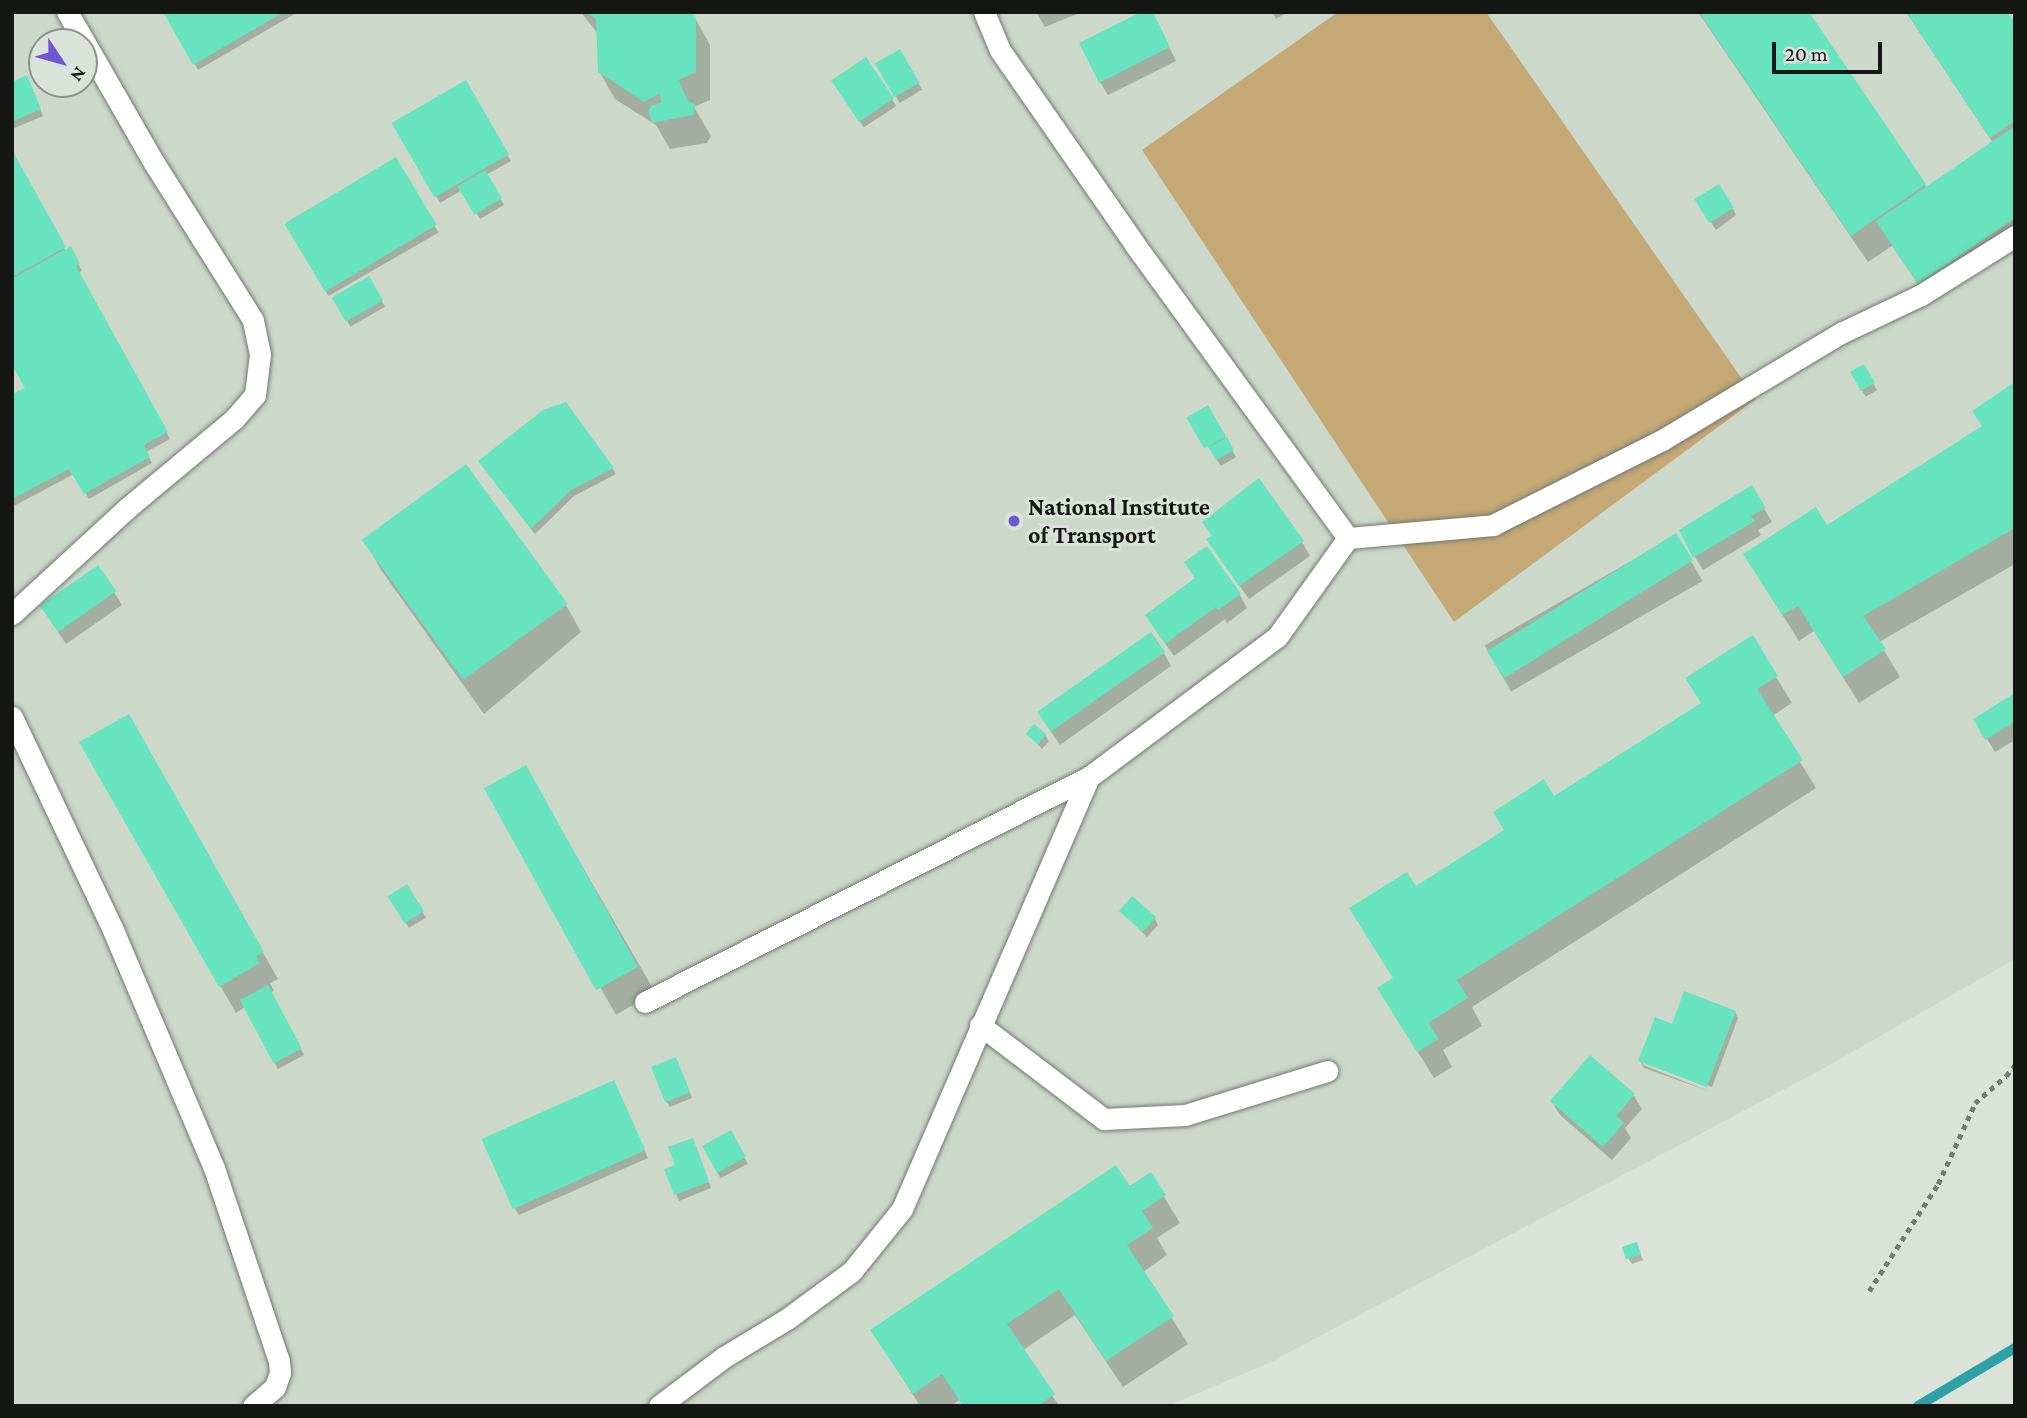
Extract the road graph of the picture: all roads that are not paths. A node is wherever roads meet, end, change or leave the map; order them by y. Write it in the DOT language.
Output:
graph roads {
  1 [pos="67,12"];
  2 [pos="984,12"];
  3 [pos="2015,236"];
  4 [pos="1348,538"];
  5 [pos="12,614"];
  6 [pos="12,717"];
  7 [pos="1089,777"];
  8 [pos="645,1002"];
  9 [pos="979,1024"];
  10 [pos="1327,1071"];
  11 [pos="253,1406"];
  12 [pos="659,1406"];
  1 -- 5 [label="lane"];
  2 -- 4 [label="lane"];
  3 -- 4 [label="lane"];
  4 -- 7 [label="lane"];
  6 -- 11 [label="lane"];
  7 -- 8 [label="lane"];
  7 -- 9 [label="lane"];
  9 -- 10 [label="lane"];
  9 -- 12 [label="lane"];
}
